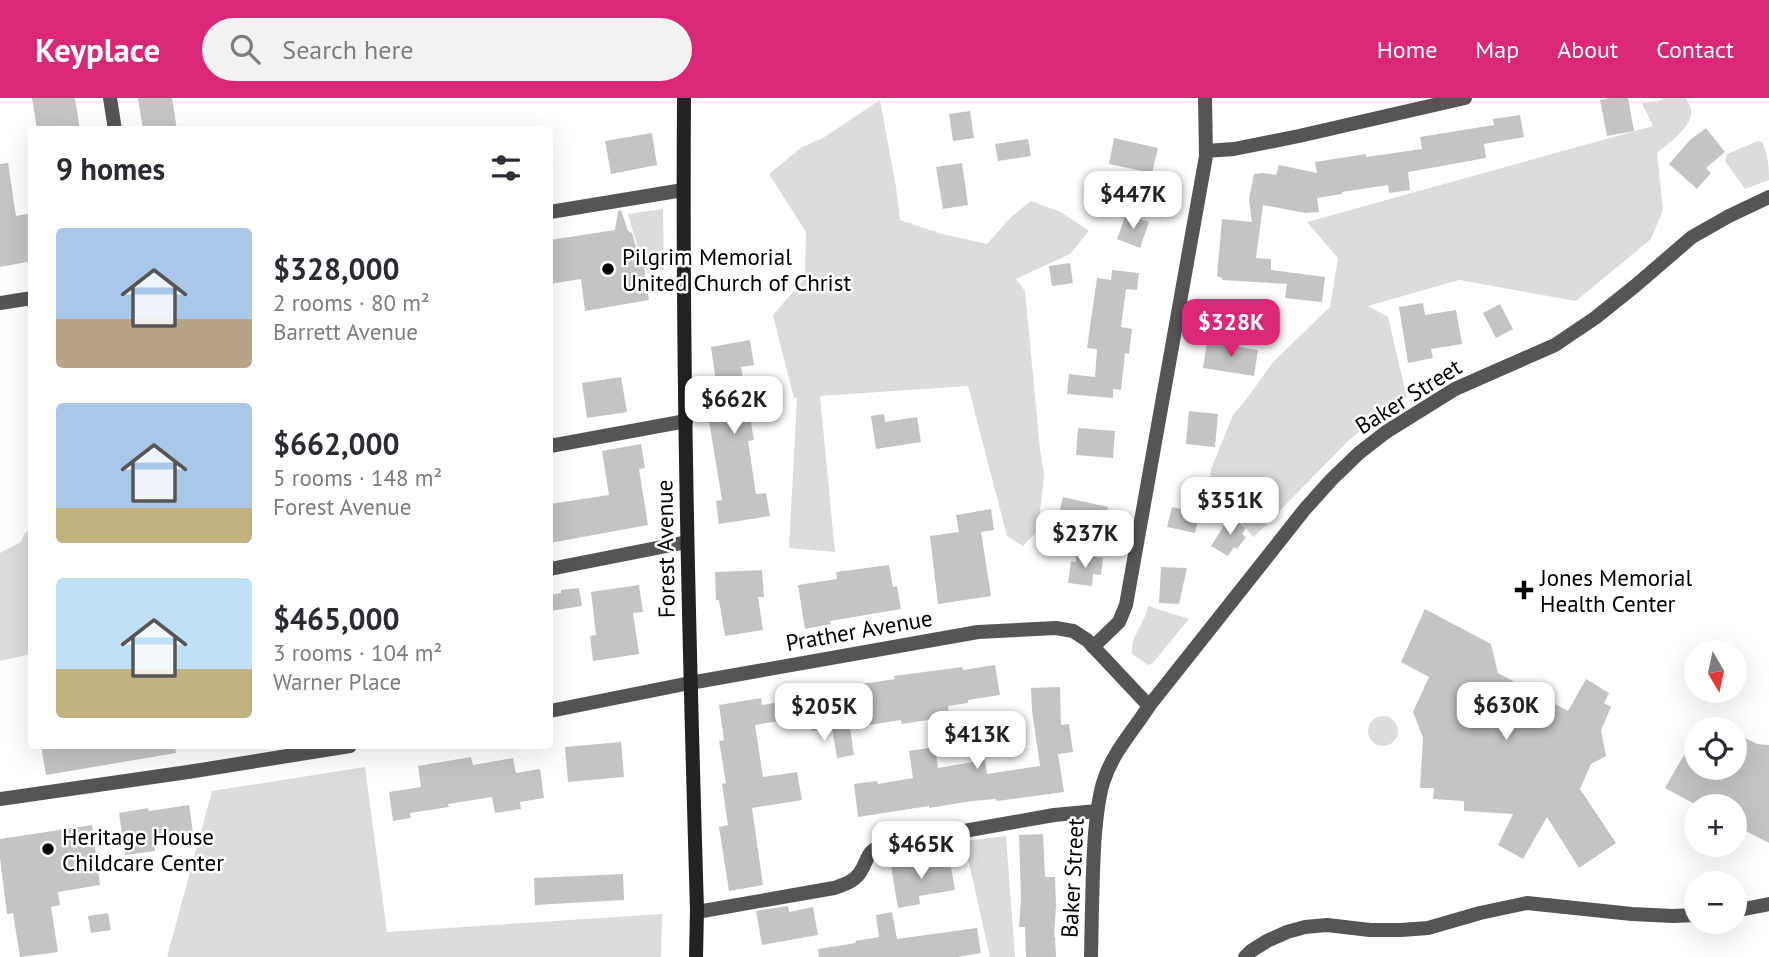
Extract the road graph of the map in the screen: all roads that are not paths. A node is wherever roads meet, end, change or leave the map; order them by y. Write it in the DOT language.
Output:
graph roads {
  1 [pos="110,98"];
  2 [pos="684,98"];
  3 [pos="1205,98"];
  4 [pos="1465,98"];
  5 [pos="114,126"];
  6 [pos="1206,151"];
  7 [pos="683,190"];
  8 [pos="1769,197"];
  9 [pos="553,212"];
  10 [pos="28,299"];
  11 [pos="0,303"];
  12 [pos="686,421"];
  13 [pos="553,445"];
  14 [pos="687,542"];
  15 [pos="553,568"];
  16 [pos="1094,647"];
  17 [pos="690,683"];
  18 [pos="1149,706"];
  19 [pos="553,709"];
  20 [pos="331,749"];
  21 [pos="0,799"];
  22 [pos="1097,811"];
  23 [pos="1769,904"];
  24 [pos="1747,908"];
  25 [pos="697,912"];
  26 [pos="1684,916"];
  27 [pos="696,957"];
  28 [pos="1091,957"];
  29 [pos="1245,957"];
  1 -- 5 [label="street"];
  2 -- 7 [label="main road, Forest Avenue"];
  3 -- 6 [label="street"];
  4 -- 6 [label="street"];
  6 -- 16 [label="street"];
  7 -- 9 [label="street"];
  7 -- 12 [label="main road, Forest Avenue"];
  8 -- 18 [label="street, Baker Street"];
  10 -- 11 [label="street"];
  12 -- 13 [label="street"];
  12 -- 14 [label="main road, Forest Avenue"];
  14 -- 15 [label="street"];
  14 -- 17 [label="main road, Forest Avenue"];
  16 -- 17 [label="street, Prather Avenue"];
  16 -- 18 [label="street, Prather Avenue"];
  17 -- 19 [label="street, Prather Avenue"];
  17 -- 25 [label="main road, Forest Avenue"];
  18 -- 22 [label="street, Baker Street"];
  20 -- 21 [label="street"];
  22 -- 25 [label="street"];
  22 -- 28 [label="street, Baker Street"];
  23 -- 24 [label="street"];
  25 -- 27 [label="main road, Forest Avenue"];
  26 -- 29 [label="street"];
}
